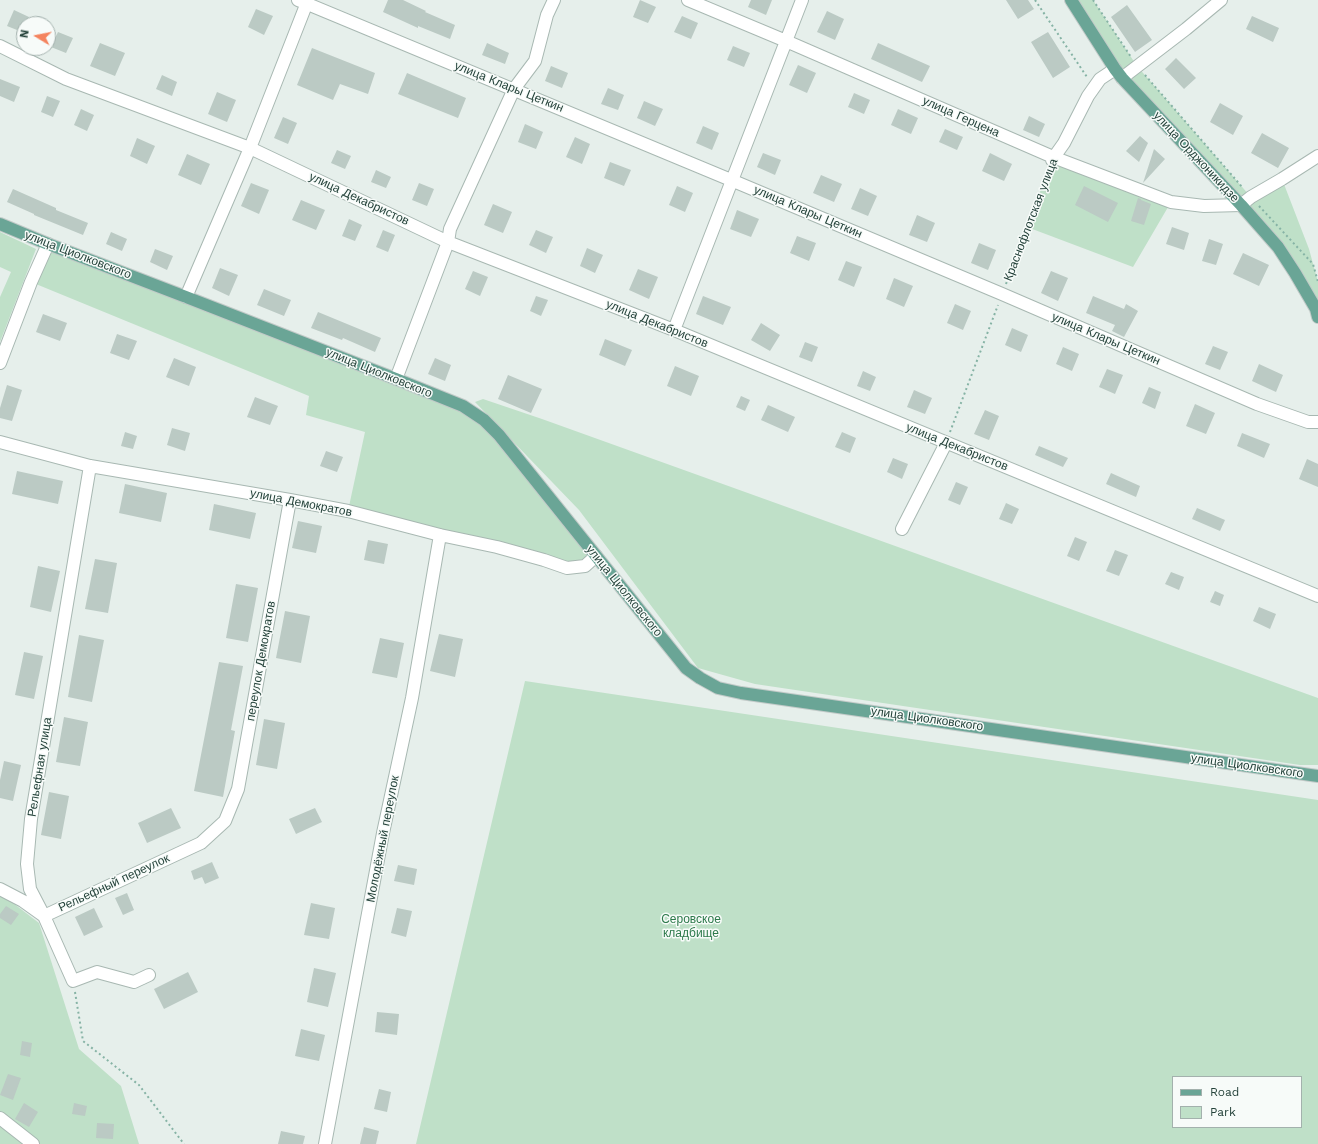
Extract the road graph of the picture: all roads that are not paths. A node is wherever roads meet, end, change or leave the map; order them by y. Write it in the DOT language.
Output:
graph roads {
  1 [pos="554,0"];
  2 [pos="688,0"];
  3 [pos="802,0"];
  4 [pos="1071,0"];
  5 [pos="1221,0"];
  6 [pos="305,1"];
  7 [pos="786,41"];
  8 [pos="0,46"];
  9 [pos="1119,73"];
  10 [pos="514,89"];
  11 [pos="250,148"];
  12 [pos="1318,156"];
  13 [pos="1052,158"];
  14 [pos="731,180"];
  15 [pos="1241,205"];
  16 [pos="0,224"];
  17 [pos="448,242"];
  18 [pos="48,244"];
  19 [pos="186,296"];
  20 [pos="1318,317"];
  21 [pos="674,330"];
  22 [pos="0,363"];
  23 [pos="396,379"];
  24 [pos="1318,422"];
  25 [pos="0,442"];
  26 [pos="946,443"];
  27 [pos="90,466"];
  28 [pos="290,500"];
  29 [pos="902,529"];
  30 [pos="440,535"];
  31 [pos="596,556"];
  32 [pos="1318,596"];
  33 [pos="1318,776"];
  34 [pos="224,821"];
  35 [pos="0,889"];
  36 [pos="44,916"];
  37 [pos="149,975"];
  38 [pos="0,1118"];
  39 [pos="16,1139"];
  40 [pos="33,1144"];
  41 [pos="325,1144"];
  1 -- 10 [label="street"];
  2 -- 7 [label="street, улица Герцена"];
  3 -- 7 [label="street"];
  4 -- 9 [label="main road, улица Орджоникидзе"];
  5 -- 9 [label="street, Краснофлотская улица"];
  6 -- 10 [label="street, улица Клары Цеткин"];
  6 -- 11 [label="street"];
  7 -- 13 [label="street, улица Герцена"];
  7 -- 14 [label="street"];
  8 -- 11 [label="street, улица Декабристов"];
  9 -- 13 [label="street, Краснофлотская улица"];
  9 -- 15 [label="main road, улица Орджоникидзе"];
  10 -- 14 [label="street, улица Клары Цеткин"];
  10 -- 17 [label="street"];
  11 -- 17 [label="street, улица Декабристов"];
  11 -- 19 [label="street"];
  12 -- 15 [label="street"];
  13 -- 15 [label="street, улица Герцена"];
  14 -- 21 [label="street"];
  14 -- 24 [label="street, улица Клары Цеткин"];
  15 -- 20 [label="main road, улица Орджоникидзе"];
  16 -- 18 [label="main road, улица Циолковского"];
  17 -- 21 [label="street, улица Декабристов"];
  17 -- 23 [label="street"];
  18 -- 19 [label="main road, улица Циолковского"];
  18 -- 22 [label="street"];
  19 -- 23 [label="main road, улица Циолковского"];
  21 -- 26 [label="street, улица Декабристов"];
  23 -- 31 [label="main road, улица Циолковского"];
  25 -- 27 [label="street, улица Демократов"];
  26 -- 29 [label="street"];
  26 -- 32 [label="street, улица Декабристов"];
  27 -- 28 [label="street, улица Демократов"];
  27 -- 36 [label="street, Рельефная улица"];
  28 -- 30 [label="street, улица Демократов"];
  28 -- 34 [label="street, переулок Демократов"];
  30 -- 31 [label="street, улица Демократов"];
  30 -- 41 [label="street, Молодёжный переулок"];
  31 -- 33 [label="main road, улица Циолковского"];
  34 -- 36 [label="street, Рельефный переулок"];
  35 -- 36 [label="street, Рельефный переулок"];
  36 -- 37 [label="street, Рельефная улица"];
  38 -- 39 [label="street"];
  39 -- 40 [label="street"];
}
